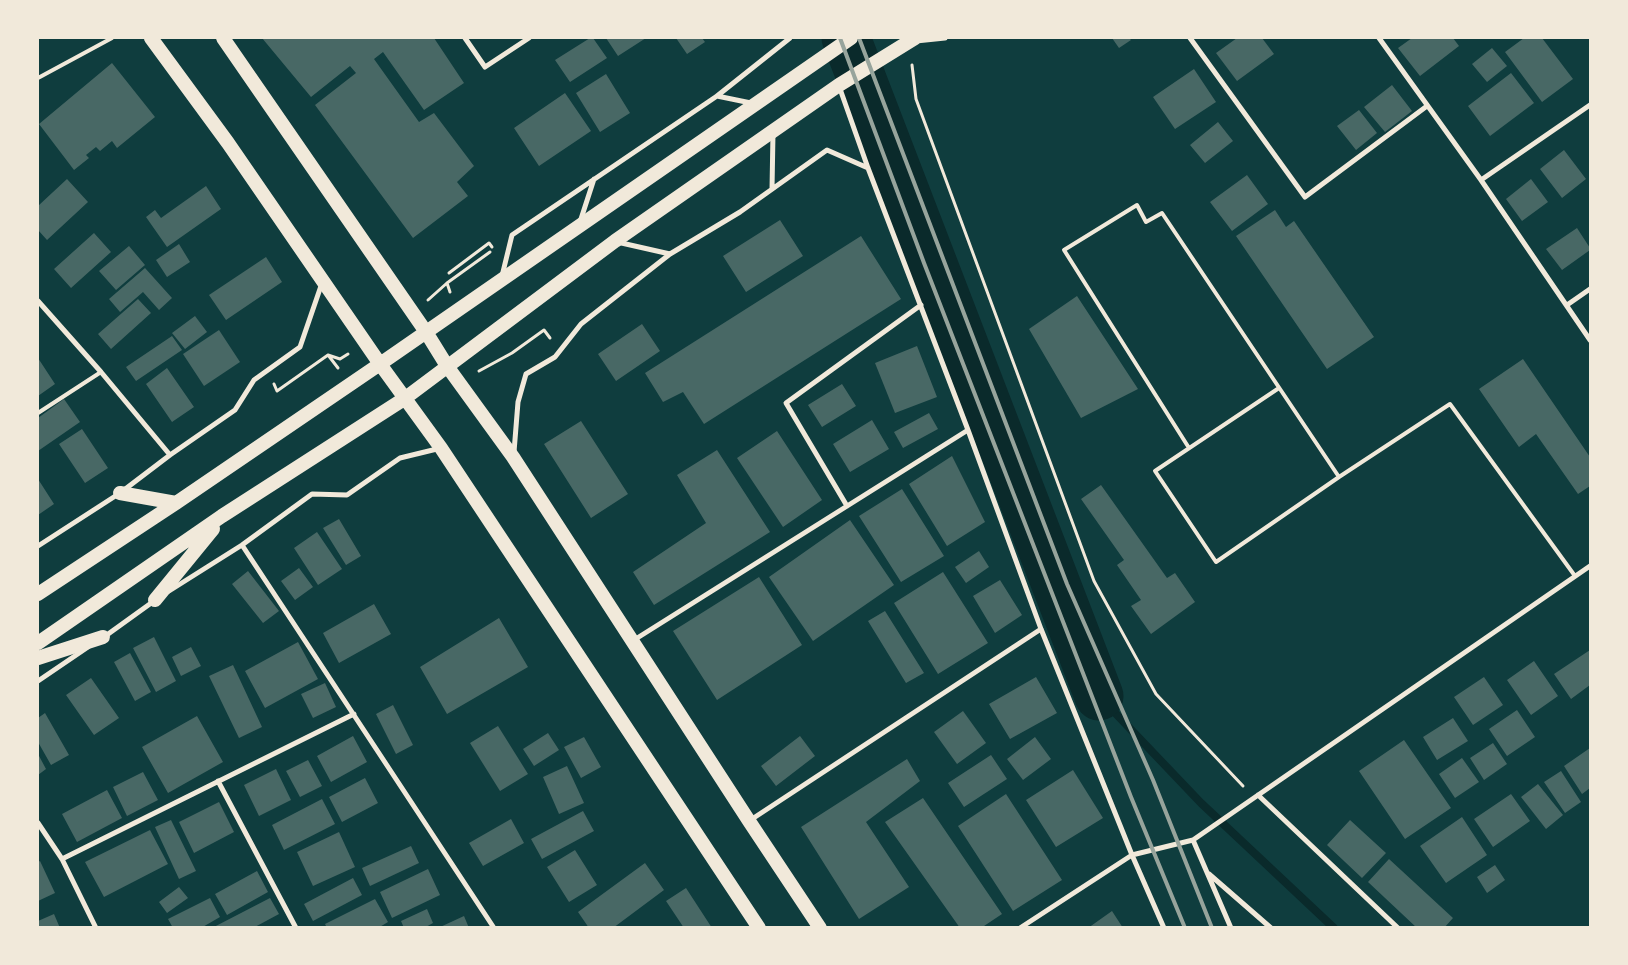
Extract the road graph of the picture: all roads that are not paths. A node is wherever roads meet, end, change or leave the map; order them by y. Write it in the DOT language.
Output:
graph roads {
  1 [pos="112,38"];
  2 [pos="151,38"];
  3 [pos="223,38"];
  4 [pos="465,38"];
  5 [pos="529,38"];
  6 [pos="790,38"];
  7 [pos="851,38"];
  8 [pos="945,38"];
  9 [pos="1190,38"];
  10 [pos="1379,38"];
  11 [pos="912,40"];
  12 [pos="38,78"];
  13 [pos="839,86"];
  14 [pos="717,96"];
  15 [pos="755,104"];
  16 [pos="1590,105"];
  17 [pos="1428,106"];
  18 [pos="773,130"];
  19 [pos="868,168"];
  20 [pos="594,179"];
  21 [pos="1481,180"];
  22 [pos="772,189"];
  23 [pos="579,225"];
  24 [pos="614,241"];
  25 [pos="670,254"];
  26 [pos="502,279"];
  27 [pos="324,280"];
  28 [pos="1590,288"];
  29 [pos="38,301"];
  30 [pos="921,305"];
  31 [pos="1567,305"];
  32 [pos="426,332"];
  33 [pos="1590,340"];
  34 [pos="380,364"];
  35 [pos="447,366"];
  36 [pos="101,372"];
  37 [pos="1279,388"];
  38 [pos="404,399"];
  39 [pos="38,413"];
  40 [pos="968,430"];
  41 [pos="441,448"];
  42 [pos="1189,448"];
  43 [pos="170,455"];
  44 [pos="513,457"];
  45 [pos="1339,477"];
  46 [pos="120,493"];
  47 [pos="176,503"];
  48 [pos="847,506"];
  49 [pos="222,516"];
  50 [pos="242,545"];
  51 [pos="38,546"];
  52 [pos="1590,566"];
  53 [pos="1575,576"];
  54 [pos="38,594"];
  55 [pos="155,600"];
  56 [pos="1042,629"];
  57 [pos="103,637"];
  58 [pos="632,642"];
  59 [pos="38,643"];
  60 [pos="38,658"];
  61 [pos="38,682"];
  62 [pos="354,714"];
  63 [pos="218,781"];
  64 [pos="1256,796"];
  65 [pos="749,821"];
  66 [pos="38,823"];
  67 [pos="1193,840"];
  68 [pos="1132,855"];
  69 [pos="62,859"];
  70 [pos="1208,873"];
  71 [pos="96,928"];
  72 [pos="296,928"];
  73 [pos="494,928"];
  74 [pos="759,928"];
  75 [pos="820,928"];
  76 [pos="1020,928"];
  77 [pos="1164,928"];
  78 [pos="1231,928"];
  79 [pos="1272,928"];
  80 [pos="1398,928"];
  1 -- 12 [label="lane"];
  2 -- 27 [label="highway"];
  3 -- 32 [label="highway"];
  4 -- 5 [label="street"];
  6 -- 14 [label="street"];
  7 -- 15 [label="highway"];
  8 -- 11 [label="street"];
  9 -- 17 [label="street"];
  10 -- 17 [label="street"];
  11 -- 13 [label="highway"];
  13 -- 18 [label="highway"];
  13 -- 19 [label="street"];
  14 -- 15 [label="street"];
  14 -- 20 [label="street"];
  15 -- 23 [label="highway"];
  16 -- 21 [label="street"];
  17 -- 21 [label="street"];
  18 -- 22 [label="street"];
  18 -- 24 [label="highway"];
  19 -- 22 [label="street"];
  19 -- 30 [label="street"];
  20 -- 23 [label="street"];
  20 -- 26 [label="street"];
  21 -- 31 [label="street"];
  22 -- 25 [label="street"];
  23 -- 26 [label="highway"];
  24 -- 25 [label="street"];
  24 -- 35 [label="highway"];
  25 -- 44 [label="street"];
  26 -- 32 [label="highway"];
  27 -- 34 [label="highway"];
  27 -- 43 [label="street"];
  28 -- 31 [label="street"];
  29 -- 36 [label="street"];
  30 -- 40 [label="street"];
  30 -- 48 [label="street"];
  31 -- 33 [label="street"];
  32 -- 34 [label="highway"];
  32 -- 35 [label="highway"];
  34 -- 38 [label="highway"];
  34 -- 47 [label="highway"];
  35 -- 38 [label="highway"];
  35 -- 44 [label="highway"];
  36 -- 39 [label="lane"];
  36 -- 43 [label="street"];
  37 -- 42 [label="lane"];
  37 -- 42 [label="lane"];
  37 -- 45 [label="lane"];
  38 -- 41 [label="highway"];
  38 -- 49 [label="highway"];
  40 -- 48 [label="street"];
  40 -- 56 [label="street"];
  41 -- 50 [label="street"];
  41 -- 74 [label="highway"];
  42 -- 45 [label="lane"];
  43 -- 46 [label="street"];
  44 -- 58 [label="highway"];
  45 -- 53 [label="lane"];
  46 -- 47 [label="highway"];
  46 -- 51 [label="street"];
  47 -- 54 [label="highway"];
  48 -- 58 [label="street"];
  49 -- 55 [label="highway"];
  49 -- 59 [label="highway"];
  50 -- 55 [label="street"];
  50 -- 62 [label="street"];
  52 -- 53 [label="street"];
  53 -- 64 [label="street"];
  55 -- 57 [label="street"];
  56 -- 65 [label="street"];
  56 -- 68 [label="street"];
  57 -- 60 [label="highway"];
  57 -- 61 [label="street"];
  58 -- 65 [label="highway"];
  62 -- 63 [label="street"];
  62 -- 73 [label="street"];
  63 -- 69 [label="street"];
  63 -- 72 [label="street"];
  64 -- 67 [label="street"];
  64 -- 80 [label="street"];
  65 -- 75 [label="highway"];
  66 -- 69 [label="street"];
  67 -- 68 [label="street"];
  67 -- 70 [label="street"];
  68 -- 76 [label="street"];
  68 -- 77 [label="street"];
  69 -- 71 [label="street"];
  70 -- 78 [label="street"];
  70 -- 79 [label="street"];
}
